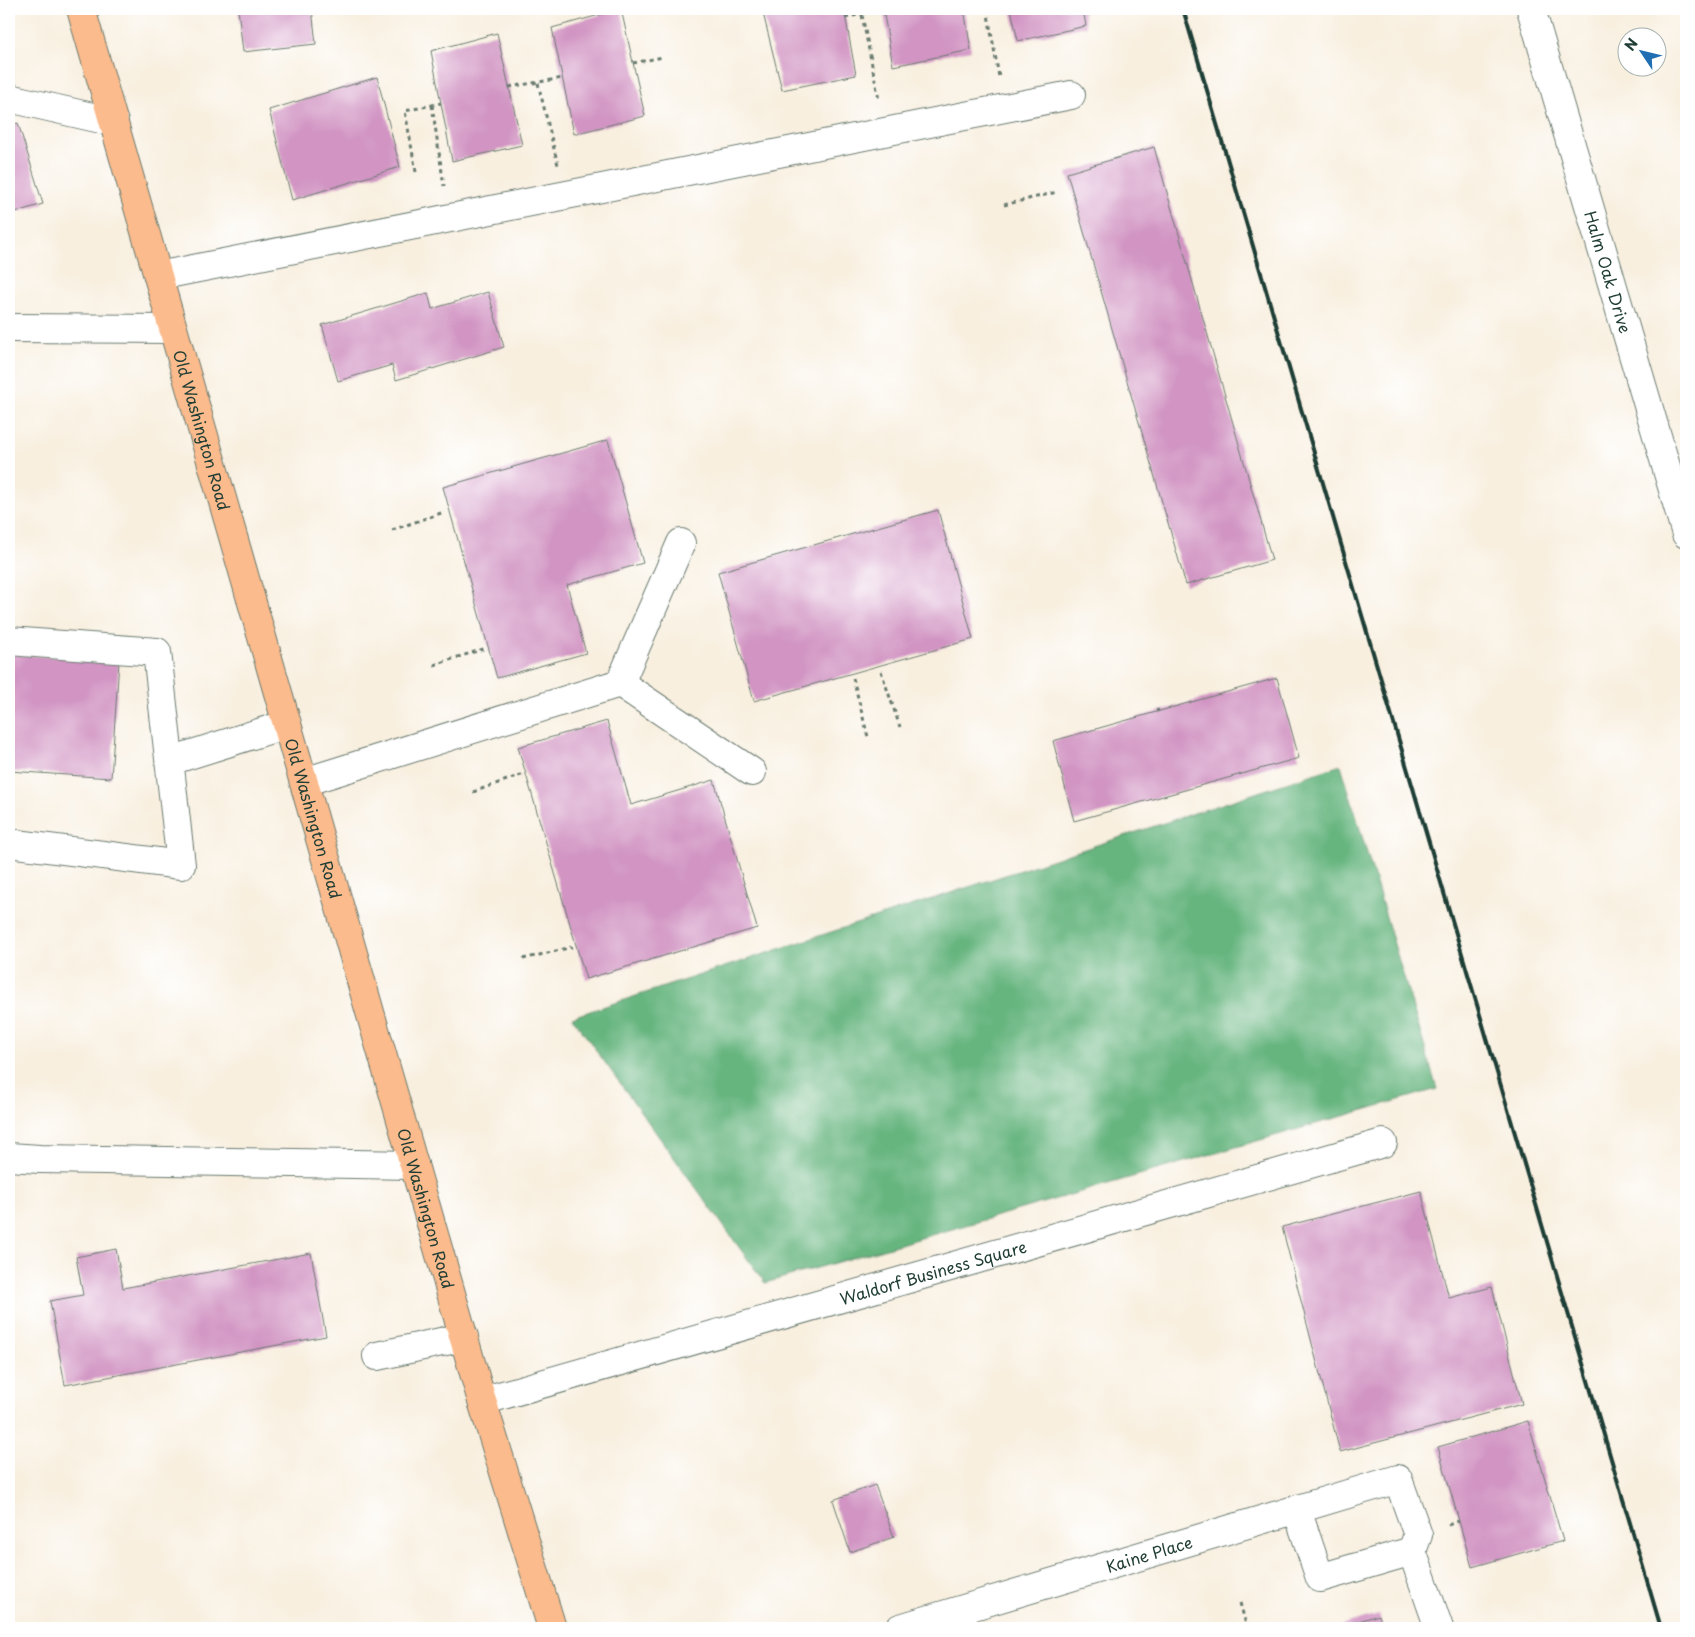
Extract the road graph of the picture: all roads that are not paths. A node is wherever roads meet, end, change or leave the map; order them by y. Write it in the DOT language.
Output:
graph roads {
  1 [pos="81,9"];
  2 [pos="1530,9"];
  3 [pos="1071,95"];
  4 [pos="9,98"];
  5 [pos="114,122"];
  6 [pos="158,276"];
  7 [pos="9,328"];
  8 [pos="173,329"];
  9 [pos="1686,534"];
  10 [pos="681,543"];
  11 [pos="9,641"];
  12 [pos="620,683"];
  13 [pos="287,724"];
  14 [pos="170,761"];
  15 [pos="752,772"];
  16 [pos="304,782"];
  17 [pos="9,843"];
  18 [pos="1383,1143"];
  19 [pos="9,1156"];
  20 [pos="414,1165"];
  21 [pos="464,1337"];
  22 [pos="377,1356"];
  23 [pos="482,1401"];
  24 [pos="1297,1510"];
  25 [pos="1412,1551"];
  26 [pos="552,1628"];
  27 [pos="900,1628"];
  28 [pos="1439,1628"];
  1 -- 5 [label="main road, Old Washington Road"];
  2 -- 9 [label="street, Halm Oak Drive"];
  3 -- 6 [label="street"];
  4 -- 5 [label="street"];
  5 -- 6 [label="main road, Old Washington Road"];
  6 -- 8 [label="main road, Old Washington Road"];
  7 -- 8 [label="street"];
  8 -- 13 [label="main road, Old Washington Road"];
  10 -- 12 [label="street"];
  11 -- 14 [label="street"];
  12 -- 15 [label="street"];
  12 -- 16 [label="street"];
  13 -- 14 [label="street"];
  13 -- 16 [label="main road, Old Washington Road"];
  14 -- 17 [label="street"];
  16 -- 20 [label="main road, Old Washington Road"];
  18 -- 23 [label="street, Waldorf Business Square"];
  19 -- 20 [label="street"];
  20 -- 21 [label="main road, Old Washington Road"];
  21 -- 22 [label="street"];
  21 -- 23 [label="main road, Old Washington Road"];
  23 -- 26 [label="main road, Old Washington Road"];
  24 -- 25 [label="street"];
  24 -- 25 [label="street, Kaine Place"];
  24 -- 27 [label="street, Kaine Place"];
  25 -- 28 [label="street"];
}
